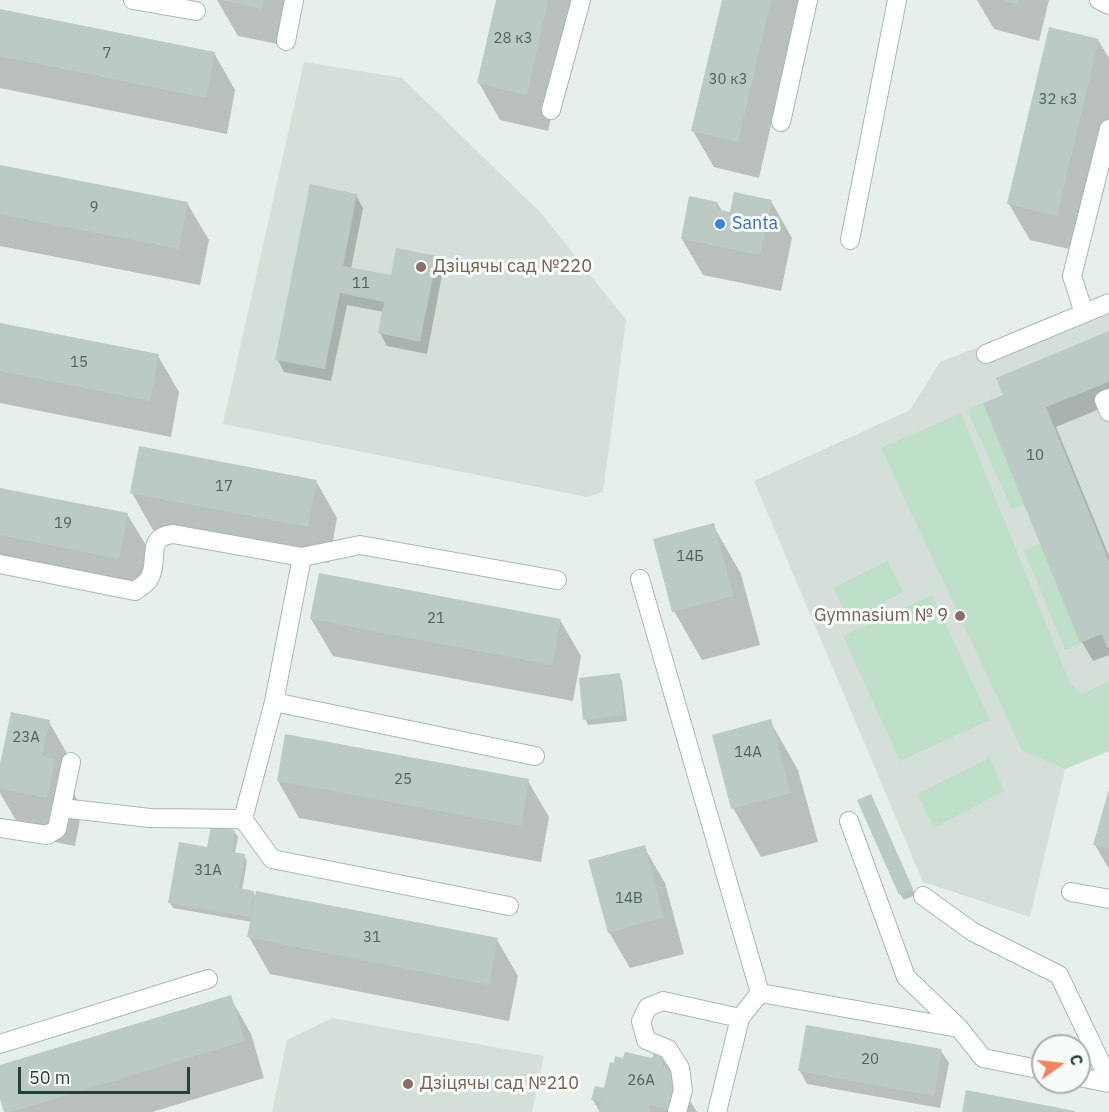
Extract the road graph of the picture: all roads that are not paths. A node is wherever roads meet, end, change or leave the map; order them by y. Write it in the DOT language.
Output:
graph roads {
  1 [pos="133,0"];
  2 [pos="294,0"];
  3 [pos="581,0"];
  4 [pos="808,0"];
  5 [pos="897,0"];
  6 [pos="1099,0"];
  7 [pos="1109,5"];
  8 [pos="196,12"];
  9 [pos="285,41"];
  10 [pos="551,110"];
  11 [pos="781,122"];
  12 [pos="1109,129"];
  13 [pos="850,240"];
  14 [pos="1109,303"];
  15 [pos="1084,313"];
  16 [pos="986,354"];
  17 [pos="1109,398"];
  18 [pos="1109,412"];
  19 [pos="302,557"];
  20 [pos="0,564"];
  21 [pos="640,579"];
  22 [pos="557,580"];
  23 [pos="274,702"];
  24 [pos="535,756"];
  25 [pos="71,762"];
  26 [pos="62,808"];
  27 [pos="243,819"];
  28 [pos="849,820"];
  29 [pos="0,828"];
  30 [pos="1071,892"];
  31 [pos="923,896"];
  32 [pos="1109,899"];
  33 [pos="509,906"];
  34 [pos="208,979"];
  35 [pos="760,993"];
  36 [pos="740,1018"];
  37 [pos="959,1028"];
  38 [pos="0,1044"];
  39 [pos="1031,1068"];
  40 [pos="1091,1079"];
  41 [pos="1109,1081"];
  42 [pos="677,1112"];
  43 [pos="717,1112"];
  1 -- 8 [label="lane"];
  2 -- 9 [label="lane"];
  3 -- 10 [label="lane"];
  4 -- 11 [label="lane"];
  5 -- 13 [label="lane"];
  6 -- 7 [label="lane"];
  12 -- 15 [label="lane"];
  14 -- 15 [label="lane"];
  15 -- 16 [label="lane"];
  17 -- 18 [label="lane"];
  19 -- 20 [label="lane"];
  19 -- 22 [label="lane"];
  19 -- 23 [label="lane"];
  21 -- 35 [label="lane"];
  23 -- 24 [label="lane"];
  23 -- 27 [label="lane"];
  25 -- 26 [label="lane"];
  26 -- 27 [label="lane"];
  26 -- 29 [label="lane"];
  27 -- 33 [label="lane"];
  28 -- 37 [label="lane"];
  30 -- 32 [label="lane"];
  31 -- 41 [label="lane"];
  34 -- 38 [label="lane"];
  35 -- 36 [label="lane"];
  35 -- 37 [label="lane"];
  36 -- 42 [label="lane"];
  36 -- 43 [label="lane"];
  37 -- 39 [label="lane"];
  40 -- 41 [label="lane"];
}
